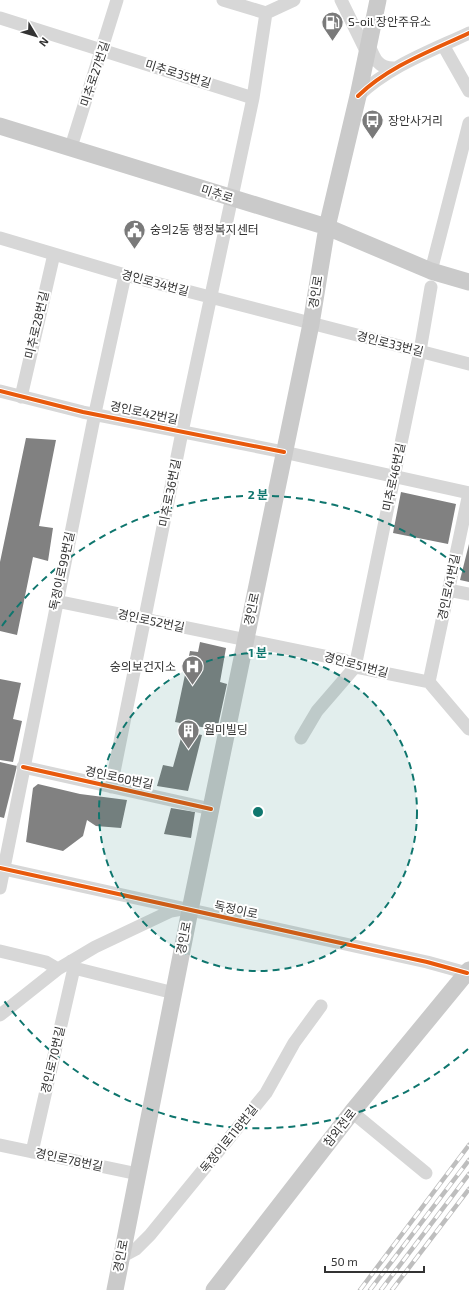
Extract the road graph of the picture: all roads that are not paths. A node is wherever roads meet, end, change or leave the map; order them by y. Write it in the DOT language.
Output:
graph roads {
  1 [pos="117,0"];
  2 [pos="223,0"];
  3 [pos="294,0"];
  4 [pos="341,0"];
  5 [pos="378,0"];
  6 [pos="266,13"];
  7 [pos="0,18"];
  8 [pos="469,33"];
  9 [pos="443,46"];
  10 [pos="368,49"];
  11 [pos="103,50"];
  12 [pos="394,68"];
  13 [pos="469,91"];
  14 [pos="358,96"];
  15 [pos="253,98"];
  16 [pos="469,123"];
  17 [pos="0,126"];
  18 [pos="71,147"];
  19 [pos="465,159"];
  20 [pos="230,199"];
  21 [pos="327,228"];
  22 [pos="0,238"];
  23 [pos="54,254"];
  24 [pos="125,275"];
  25 [pos="431,279"];
  26 [pos="469,282"];
  27 [pos="211,298"];
  28 [pos="311,324"];
  29 [pos="420,352"];
  30 [pos="469,364"];
  31 [pos="0,392"];
  32 [pos="21,397"];
  33 [pos="95,413"];
  34 [pos="182,432"];
  35 [pos="284,452"];
  36 [pos="394,477"];
  37 [pos="469,493"];
  38 [pos="448,590"];
  39 [pos="469,594"];
  40 [pos="56,601"];
  41 [pos="144,619"];
  42 [pos="246,640"];
  43 [pos="355,667"];
  44 [pos="429,682"];
  45 [pos="469,729"];
  46 [pos="302,738"];
  47 [pos="23,768"];
  48 [pos="111,787"];
  49 [pos="211,809"];
  50 [pos="2,868"];
  51 [pos="0,888"];
  52 [pos="187,909"];
  53 [pos="0,952"];
  54 [pos="73,965"];
  55 [pos="58,969"];
  56 [pos="468,971"];
  57 [pos="174,992"];
  58 [pos="321,1006"];
  59 [pos="0,1014"];
  60 [pos="352,1112"];
  61 [pos="0,1145"];
  62 [pos="32,1152"];
  63 [pos="426,1173"];
  64 [pos="138,1174"];
  65 [pos="121,1257"];
  66 [pos="114,1290"];
  67 [pos="214,1290"];
  1 -- 11 [label="street, 미추로27번길"];
  2 -- 6 [label="street"];
  3 -- 6 [label="street"];
  4 -- 10 [label="street"];
  5 -- 10 [label="main road, 경인로"];
  6 -- 15 [label="street"];
  7 -- 11 [label="street, 미추로35번길"];
  8 -- 9 [label="street"];
  9 -- 12 [label="street"];
  9 -- 13 [label="street"];
  10 -- 12 [label="street"];
  10 -- 14 [label="main road, 경인로"];
  11 -- 15 [label="street, 미추로35번길"];
  11 -- 18 [label="street, 미추로27번길"];
  12 -- 14 [label="street"];
  14 -- 21 [label="main road, 경인로"];
  15 -- 20 [label="street"];
  16 -- 19 [label="street"];
  17 -- 18 [label="main road, 미추로"];
  18 -- 20 [label="main road, 미추로"];
  19 -- 25 [label="street"];
  20 -- 21 [label="main road, 미추로"];
  20 -- 27 [label="street, 미추로36번길"];
  21 -- 25 [label="main road, 미추로"];
  21 -- 28 [label="main road, 경인로"];
  22 -- 23 [label="street, 경인로34번길"];
  23 -- 24 [label="street, 경인로34번길"];
  23 -- 32 [label="street, 미추로28번길"];
  24 -- 27 [label="street, 경인로34번길"];
  24 -- 33 [label="street, 독정이로99번길"];
  25 -- 26 [label="main road, 미추로"];
  25 -- 29 [label="street, 미추로46번길"];
  27 -- 28 [label="street, 경인로34번길"];
  27 -- 34 [label="street, 미추로36번길"];
  28 -- 29 [label="street, 경인로33번길"];
  28 -- 35 [label="main road, 경인로"];
  29 -- 30 [label="street, 경인로33번길"];
  29 -- 36 [label="street, 미추로46번길"];
  31 -- 32 [label="street, 경인로42번길"];
  32 -- 33 [label="street, 경인로42번길"];
  33 -- 34 [label="street, 경인로42번길"];
  33 -- 40 [label="street, 독정이로99번길"];
  34 -- 35 [label="street, 경인로42번길"];
  34 -- 41 [label="street, 미추로36번길"];
  35 -- 36 [label="street, 경인로41번길"];
  35 -- 42 [label="main road, 경인로"];
  36 -- 37 [label="street, 경인로41번길"];
  36 -- 43 [label="street, 미추로46번길"];
  37 -- 38 [label="street, 경인로41번길"];
  38 -- 39 [label="street"];
  38 -- 44 [label="street, 경인로41번길"];
  40 -- 41 [label="street, 경인로52번길"];
  40 -- 47 [label="street, 독정이로99번길"];
  41 -- 42 [label="street, 경인로52번길"];
  41 -- 48 [label="street, 미추로36번길"];
  42 -- 43 [label="street, 경인로51번길"];
  42 -- 49 [label="main road, 경인로"];
  43 -- 44 [label="street, 경인로51번길"];
  43 -- 46 [label="street"];
  44 -- 45 [label="street"];
  47 -- 48 [label="street, 경인로60번길"];
  47 -- 50 [label="street, 독정이로99번길"];
  48 -- 49 [label="street, 경인로60번길"];
  49 -- 52 [label="main road, 경인로"];
  50 -- 51 [label="street, 독정이로99번길"];
  50 -- 52 [label="street, 독정이로"];
  52 -- 54 [label="street"];
  52 -- 56 [label="street, 독정이로"];
  52 -- 57 [label="main road, 경인로"];
  53 -- 55 [label="street"];
  54 -- 55 [label="street"];
  54 -- 57 [label="street"];
  54 -- 62 [label="street, 경인로70번길"];
  55 -- 59 [label="street"];
  56 -- 60 [label="main road, 참외전로"];
  57 -- 64 [label="main road, 경인로"];
  58 -- 65 [label="street, 독정이로118번길"];
  60 -- 63 [label="street"];
  60 -- 67 [label="main road, 참외전로"];
  61 -- 62 [label="street, 경인로78번길"];
  62 -- 64 [label="street, 경인로78번길"];
  64 -- 65 [label="main road, 경인로"];
  65 -- 66 [label="main road, 경인로"];
}
